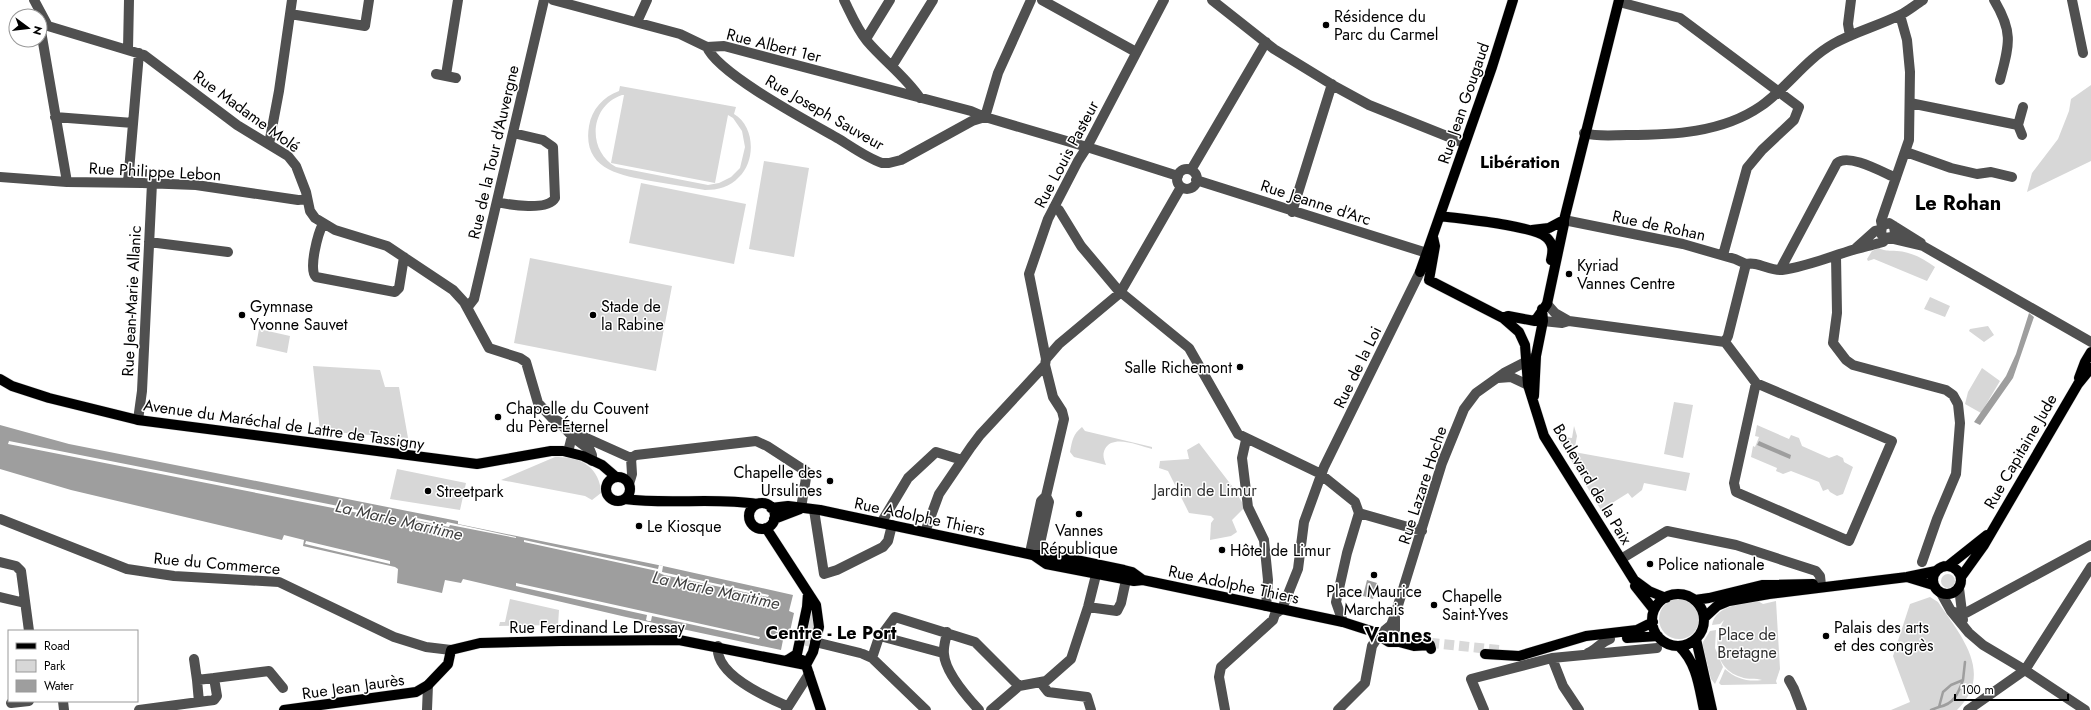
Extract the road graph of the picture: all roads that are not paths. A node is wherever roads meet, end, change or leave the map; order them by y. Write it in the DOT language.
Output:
graph roads {
  1 [pos="129,0"];
  2 [pos="292,0"];
  3 [pos="369,0"];
  4 [pos="458,0"];
  5 [pos="544,0"];
  6 [pos="553,0"];
  7 [pos="647,0"];
  8 [pos="844,0"];
  9 [pos="890,0"];
  10 [pos="933,0"];
  11 [pos="1031,0"];
  12 [pos="1042,0"];
  13 [pos="1164,0"];
  14 [pos="1212,0"];
  15 [pos="1513,0"];
  16 [pos="1851,0"];
  17 [pos="1923,0"];
  18 [pos="1994,0"];
  19 [pos="2072,0"];
  20 [pos="1619,1"];
  21 [pos="584,4"];
  22 [pos="290,14"];
  23 [pos="1900,15"];
  24 [pos="637,22"];
  25 [pos="48,25"];
  26 [pos="1850,36"];
  27 [pos="866,39"];
  28 [pos="1266,42"];
  29 [pos="707,47"];
  30 [pos="44,48"];
  31 [pos="128,49"];
  32 [pos="1136,52"];
  33 [pos="139,53"];
  34 [pos="2083,53"];
  35 [pos="892,66"];
  36 [pos="446,76"];
  37 [pos="2000,80"];
  38 [pos="1332,84"];
  39 [pos="1779,91"];
  40 [pos="920,98"];
  41 [pos="1910,103"];
  42 [pos="2023,107"];
  43 [pos="958,108"];
  44 [pos="55,117"];
  45 [pos="985,117"];
  46 [pos="133,123"];
  47 [pos="2018,125"];
  48 [pos="960,128"];
  49 [pos="513,133"];
  50 [pos="1584,133"];
  51 [pos="2022,135"];
  52 [pos="1464,143"];
  53 [pos="269,144"];
  54 [pos="1087,147"];
  55 [pos="1906,152"];
  56 [pos="1191,170"];
  57 [pos="1178,176"];
  58 [pos="0,177"];
  59 [pos="2012,177"];
  60 [pos="1896,178"];
  61 [pos="1196,180"];
  62 [pos="67,182"];
  63 [pos="128,183"];
  64 [pos="152,183"];
  65 [pos="1181,187"];
  66 [pos="307,199"];
  67 [pos="497,202"];
  68 [pos="1889,204"];
  69 [pos="1054,207"];
  70 [pos="1292,212"];
  71 [pos="1440,216"];
  72 [pos="1564,220"];
  73 [pos="323,224"];
  74 [pos="1894,226"];
  75 [pos="1881,228"];
  76 [pos="1530,230"];
  77 [pos="1433,238"];
  78 [pos="1888,238"];
  79 [pos="149,242"];
  80 [pos="1923,246"];
  81 [pos="1856,248"];
  82 [pos="228,252"];
  83 [pos="1427,253"];
  84 [pos="1723,255"];
  85 [pos="1836,256"];
  86 [pos="404,257"];
  87 [pos="1746,264"];
  88 [pos="1780,270"];
  89 [pos="1420,272"];
  90 [pos="1120,292"];
  91 [pos="1548,304"];
  92 [pos="467,308"];
  93 [pos="1502,318"];
  94 [pos="1540,318"];
  95 [pos="1569,321"];
  96 [pos="1040,332"];
  97 [pos="1724,342"];
  98 [pos="2091,342"];
  99 [pos="1058,344"];
  100 [pos="2091,352"];
  101 [pos="1536,356"];
  102 [pos="1046,362"];
  103 [pos="1526,362"];
  104 [pos="2091,368"];
  105 [pos="1498,378"];
  106 [pos="0,379"];
  107 [pos="1756,383"];
  108 [pos="2078,384"];
  109 [pos="1528,385"];
  110 [pos="1534,399"];
  111 [pos="138,420"];
  112 [pos="574,438"];
  113 [pos="1246,440"];
  114 [pos="568,452"];
  115 [pos="631,458"];
  116 [pos="962,460"];
  117 [pos="594,462"];
  118 [pos="1322,476"];
  119 [pos="616,477"];
  120 [pos="607,486"];
  121 [pos="630,486"];
  122 [pos="625,499"];
  123 [pos="734,501"];
  124 [pos="665,502"];
  125 [pos="757,504"];
  126 [pos="771,508"];
  127 [pos="802,508"];
  128 [pos="814,510"];
  129 [pos="1359,513"];
  130 [pos="749,516"];
  131 [pos="0,519"];
  132 [pos="774,519"];
  133 [pos="880,523"];
  134 [pos="892,525"];
  135 [pos="766,528"];
  136 [pos="1422,530"];
  137 [pos="925,532"];
  138 [pos="1989,534"];
  139 [pos="2090,547"];
  140 [pos="1033,555"];
  141 [pos="1621,559"];
  142 [pos="0,562"];
  143 [pos="1922,562"];
  144 [pos="1948,566"];
  145 [pos="2091,567"];
  146 [pos="1097,570"];
  147 [pos="1936,571"];
  148 [pos="1907,577"];
  149 [pos="1962,578"];
  150 [pos="1126,580"];
  151 [pos="1143,580"];
  152 [pos="1634,580"];
  153 [pos="1821,584"];
  154 [pos="1839,584"];
  155 [pos="1933,585"];
  156 [pos="1959,588"];
  157 [pos="808,593"];
  158 [pos="1941,593"];
  159 [pos="0,597"];
  160 [pos="1666,598"];
  161 [pos="1695,600"];
  162 [pos="24,603"];
  163 [pos="1266,606"];
  164 [pos="1088,607"];
  165 [pos="1282,609"];
  166 [pos="1654,610"];
  167 [pos="1951,611"];
  168 [pos="1396,615"];
  169 [pos="1962,615"];
  170 [pos="1704,618"];
  171 [pos="1343,622"];
  172 [pos="1653,622"];
  173 [pos="1965,627"];
  174 [pos="29,630"];
  175 [pos="947,632"];
  176 [pos="1379,635"];
  177 [pos="880,636"];
  178 [pos="1658,636"];
  179 [pos="1579,639"];
  180 [pos="1610,639"];
  181 [pos="1696,639"];
  182 [pos="815,642"];
  183 [pos="1400,642"];
  184 [pos="718,646"];
  185 [pos="1679,646"];
  186 [pos="1431,647"];
  187 [pos="1656,648"];
  188 [pos="451,650"];
  189 [pos="943,653"];
  190 [pos="797,654"];
  191 [pos="1485,654"];
  192 [pos="1584,654"];
  193 [pos="865,655"];
  194 [pos="1552,658"];
  195 [pos="194,659"];
  196 [pos="786,661"];
  197 [pos="808,669"];
  198 [pos="2025,670"];
  199 [pos="214,678"];
  200 [pos="196,680"];
  201 [pos="1789,680"];
  202 [pos="1041,683"];
  203 [pos="428,685"];
  204 [pos="1019,686"];
  205 [pos="283,688"];
  206 [pos="20,702"];
  207 [pos="11,703"];
  208 [pos="206,704"];
  209 [pos="787,708"];
  210 [pos="1973,708"];
  211 [pos="139,710"];
  212 [pos="284,710"];
  213 [pos="427,710"];
  214 [pos="821,710"];
  215 [pos="926,710"];
  216 [pos="979,710"];
  217 [pos="991,710"];
  218 [pos="1091,710"];
  219 [pos="1225,710"];
  220 [pos="1338,710"];
  221 [pos="1484,710"];
  222 [pos="1578,710"];
  223 [pos="1704,710"];
  224 [pos="1712,710"];
  225 [pos="1802,710"];
  226 [pos="2085,710"];
  1 -- 31 [label="street"];
  2 -- 22 [label="street"];
  3 -- 22 [label="street"];
  4 -- 36 [label="street"];
  5 -- 49 [label="street, Rue de la Tour d'Auvergne"];
  6 -- 21 [label="street, Rue Albert 1er"];
  7 -- 24 [label="street"];
  8 -- 27 [label="street"];
  9 -- 27 [label="street"];
  10 -- 35 [label="street"];
  11 -- 45 [label="street"];
  12 -- 32 [label="street"];
  13 -- 32 [label="street, Rue Louis Pasteur"];
  14 -- 28 [label="street"];
  15 -- 52 [label="main road, Rue Jean Gougaud"];
  16 -- 26 [label="street"];
  17 -- 23 [label="street"];
  18 -- 37 [label="street"];
  19 -- 34 [label="street"];
  20 -- 39 [label="street"];
  20 -- 50 [label="main road"];
  21 -- 24 [label="street, Rue Albert 1er"];
  22 -- 53 [label="street"];
  23 -- 26 [label="street"];
  23 -- 41 [label="street"];
  24 -- 29 [label="street, Rue Albert 1er"];
  25 -- 31 [label="street, Rue Madame Molé"];
  26 -- 39 [label="street"];
  27 -- 35 [label="street"];
  28 -- 38 [label="street"];
  28 -- 56 [label="street"];
  29 -- 40 [label="street, Rue Albert 1er"];
  29 -- 48 [label="street, Rue Joseph Sauveur"];
  30 -- 44 [label="street"];
  31 -- 33 [label="street, Rue Madame Molé"];
  32 -- 54 [label="street, Rue Louis Pasteur"];
  33 -- 46 [label="street"];
  33 -- 53 [label="street, Rue Madame Molé"];
  35 -- 40 [label="street"];
  38 -- 52 [label="street"];
  38 -- 70 [label="street"];
  39 -- 50 [label="street"];
  39 -- 84 [label="street"];
  40 -- 43 [label="street, Rue Albert 1er"];
  41 -- 47 [label="street"];
  41 -- 55 [label="street"];
  42 -- 47 [label="street"];
  43 -- 45 [label="street, Rue Albert 1er"];
  43 -- 48 [label="street"];
  44 -- 46 [label="street"];
  44 -- 62 [label="street"];
  45 -- 48 [label="street, Rue Joseph Sauveur"];
  45 -- 54 [label="street"];
  46 -- 63 [label="street"];
  47 -- 51 [label="street"];
  49 -- 67 [label="street, Rue de la Tour d'Auvergne"];
  49 -- 67 [label="street"];
  50 -- 72 [label="main road"];
  52 -- 71 [label="main road, Rue Jean Gougaud"];
  53 -- 66 [label="street, Rue Madame Molé"];
  54 -- 57 [label="street"];
  54 -- 69 [label="street, Rue Louis Pasteur"];
  55 -- 59 [label="street"];
  55 -- 60 [label="street"];
  56 -- 57 [label="street"];
  56 -- 61 [label="street"];
  57 -- 65 [label="street"];
  58 -- 62 [label="street, Rue Philippe Lebon"];
  60 -- 68 [label="street"];
  60 -- 88 [label="street"];
  61 -- 65 [label="street"];
  61 -- 70 [label="street, Rue Jeanne d'Arc"];
  62 -- 63 [label="street, Rue Philippe Lebon"];
  63 -- 64 [label="street, Rue Philippe Lebon"];
  64 -- 66 [label="street, Rue Philippe Lebon"];
  64 -- 79 [label="street, Rue Jean-Marie Allanic"];
  65 -- 90 [label="street"];
  66 -- 73 [label="street, Rue Madame Molé"];
  67 -- 92 [label="street, Rue de la Tour d'Auvergne"];
  68 -- 74 [label="street"];
  68 -- 75 [label="street"];
  69 -- 90 [label="street"];
  69 -- 96 [label="street, Rue Louis Pasteur"];
  70 -- 83 [label="street, Rue Jeanne d'Arc"];
  71 -- 76 [label="main road"];
  71 -- 77 [label="main road, Rue Jean Gougaud"];
  72 -- 76 [label="main road"];
  72 -- 84 [label="street, Rue de Rohan"];
  72 -- 91 [label="main road"];
  73 -- 86 [label="street, Rue Madame Molé"];
  73 -- 86 [label="street"];
  74 -- 75 [label="street"];
  74 -- 78 [label="street"];
  74 -- 80 [label="street"];
  75 -- 78 [label="street"];
  75 -- 81 [label="street"];
  76 -- 94 [label="main road, Boulevard de la Paix"];
  77 -- 83 [label="main road"];
  77 -- 93 [label="main road, Boulevard de la Paix"];
  78 -- 80 [label="street"];
  78 -- 81 [label="street"];
  79 -- 82 [label="street"];
  79 -- 111 [label="street, Rue Jean-Marie Allanic"];
  80 -- 98 [label="street"];
  81 -- 85 [label="street"];
  83 -- 89 [label="main road"];
  84 -- 87 [label="street, Rue de Rohan"];
  85 -- 88 [label="street"];
  85 -- 143 [label="street"];
  86 -- 92 [label="street, Rue Madame Molé"];
  87 -- 88 [label="street, Rue de Rohan"];
  87 -- 97 [label="street"];
  89 -- 118 [label="street, Rue de la Loi"];
  90 -- 99 [label="street"];
  90 -- 113 [label="street"];
  91 -- 94 [label="main road"];
  91 -- 95 [label="street"];
  92 -- 112 [label="street, Rue Madame Molé"];
  93 -- 94 [label="main road"];
  93 -- 103 [label="main road, Boulevard de la Paix"];
  94 -- 95 [label="street"];
  94 -- 101 [label="main road, Boulevard de la Paix"];
  95 -- 97 [label="street"];
  96 -- 99 [label="street"];
  96 -- 102 [label="street, Rue Louis Pasteur"];
  97 -- 107 [label="street"];
  99 -- 102 [label="street"];
  100 -- 108 [label="main road"];
  101 -- 103 [label="street, Rue Lazare Hoche"];
  101 -- 110 [label="main road, Boulevard de la Paix"];
  102 -- 116 [label="street"];
  102 -- 140 [label="street, Rue Louis Pasteur"];
  103 -- 105 [label="street, Rue Lazare Hoche"];
  103 -- 109 [label="main road, Boulevard de la Paix"];
  104 -- 108 [label="main road"];
  105 -- 109 [label="street"];
  105 -- 136 [label="street, Rue Lazare Hoche"];
  106 -- 111 [label="main road, Avenue du Maréchal de Lattre de Tassigny"];
  107 -- 107 [label="street"];
  108 -- 138 [label="main road, Rue Capitaine Jude"];
  109 -- 110 [label="main road, Boulevard de la Paix"];
  110 -- 141 [label="main road, Boulevard de la Paix"];
  111 -- 114 [label="main road, Avenue du Maréchal de Lattre de Tassigny"];
  112 -- 114 [label="street"];
  112 -- 115 [label="street"];
  112 -- 117 [label="street"];
  113 -- 118 [label="street"];
  113 -- 163 [label="street"];
  114 -- 117 [label="main road, Avenue du Maréchal de Lattre de Tassigny"];
  115 -- 121 [label="street"];
  115 -- 127 [label="street"];
  116 -- 133 [label="street"];
  116 -- 137 [label="street"];
  117 -- 119 [label="main road, Avenue du Maréchal de Lattre de Tassigny"];
  117 -- 120 [label="main road"];
  118 -- 129 [label="street"];
  118 -- 165 [label="street, Rue de la Loi"];
  119 -- 120 [label="main road"];
  119 -- 121 [label="main road"];
  120 -- 122 [label="main road"];
  121 -- 122 [label="main road"];
  121 -- 124 [label="main road"];
  122 -- 124 [label="main road"];
  123 -- 124 [label="main road"];
  123 -- 125 [label="main road"];
  123 -- 130 [label="main road"];
  125 -- 126 [label="main road"];
  125 -- 130 [label="main road"];
  126 -- 127 [label="main road, Rue Adolphe Thiers"];
  126 -- 132 [label="main road"];
  127 -- 128 [label="main road, Rue Adolphe Thiers"];
  127 -- 132 [label="main road"];
  128 -- 133 [label="main road, Rue Adolphe Thiers"];
  128 -- 134 [label="street"];
  129 -- 136 [label="street"];
  129 -- 171 [label="street"];
  130 -- 135 [label="main road"];
  131 -- 188 [label="street, Rue du Commerce"];
  132 -- 135 [label="main road"];
  133 -- 134 [label="main road, Rue Adolphe Thiers"];
  134 -- 137 [label="main road, Rue Adolphe Thiers"];
  135 -- 157 [label="main road"];
  136 -- 168 [label="street, Rue Lazare Hoche"];
  137 -- 140 [label="main road, Rue Adolphe Thiers"];
  138 -- 144 [label="main road, Rue Capitaine Jude"];
  138 -- 149 [label="main road, Rue Capitaine Jude"];
  139 -- 169 [label="street"];
  140 -- 146 [label="main road, Rue Adolphe Thiers"];
  141 -- 152 [label="main road, Boulevard de la Paix"];
  141 -- 153 [label="street"];
  142 -- 162 [label="street"];
  144 -- 147 [label="main road"];
  144 -- 149 [label="main road"];
  145 -- 198 [label="street"];
  146 -- 150 [label="main road, Rue Adolphe Thiers"];
  146 -- 151 [label="main road, Rue Adolphe Thiers"];
  146 -- 164 [label="street"];
  147 -- 148 [label="main road"];
  147 -- 155 [label="main road"];
  148 -- 154 [label="main road"];
  148 -- 155 [label="main road"];
  149 -- 156 [label="main road"];
  150 -- 151 [label="main road, Rue Adolphe Thiers"];
  150 -- 164 [label="street"];
  151 -- 163 [label="main road, Rue Adolphe Thiers"];
  152 -- 160 [label="main road, Boulevard de la Paix"];
  152 -- 166 [label="main road, Boulevard de la Paix"];
  153 -- 154 [label="main road"];
  153 -- 161 [label="main road"];
  154 -- 170 [label="main road"];
  155 -- 158 [label="main road"];
  156 -- 158 [label="main road"];
  156 -- 169 [label="street"];
  157 -- 182 [label="main road"];
  157 -- 190 [label="main road"];
  158 -- 167 [label="street"];
  159 -- 162 [label="street"];
  160 -- 161 [label="main road"];
  160 -- 166 [label="main road"];
  161 -- 170 [label="main road"];
  162 -- 174 [label="street"];
  163 -- 165 [label="main road, Rue Adolphe Thiers"];
  164 -- 202 [label="street"];
  165 -- 171 [label="main road, Rue Adolphe Thiers"];
  165 -- 219 [label="street"];
  166 -- 172 [label="main road"];
  167 -- 169 [label="street"];
  167 -- 173 [label="street"];
  168 -- 176 [label="street, Rue Lazare Hoche"];
  168 -- 183 [label="street, Rue Lazare Hoche"];
  169 -- 173 [label="street"];
  170 -- 181 [label="main road"];
  171 -- 176 [label="main road"];
  172 -- 178 [label="main road"];
  172 -- 179 [label="main road"];
  173 -- 198 [label="street"];
  175 -- 177 [label="street"];
  175 -- 189 [label="street"];
  175 -- 204 [label="street"];
  176 -- 183 [label="main road"];
  176 -- 220 [label="street, Rue Lazare Hoche"];
  177 -- 189 [label="street"];
  177 -- 193 [label="street"];
  178 -- 180 [label="main road"];
  178 -- 185 [label="main road"];
  179 -- 180 [label="main road"];
  179 -- 191 [label="main road"];
  180 -- 192 [label="street"];
  181 -- 185 [label="main road"];
  181 -- 224 [label="main road"];
  182 -- 193 [label="street"];
  182 -- 197 [label="main road"];
  183 -- 186 [label="main road"];
  184 -- 188 [label="main road, Rue Ferdinand Le Dressay"];
  184 -- 196 [label="main road, Rue Ferdinand Le Dressay"];
  184 -- 209 [label="street"];
  185 -- 223 [label="main road"];
  187 -- 192 [label="street"];
  188 -- 203 [label="main road, Rue Jean Jaurès"];
  189 -- 216 [label="street"];
  190 -- 196 [label="main road"];
  190 -- 197 [label="main road"];
  192 -- 194 [label="street"];
  193 -- 215 [label="street"];
  194 -- 221 [label="street"];
  194 -- 222 [label="street"];
  195 -- 200 [label="street"];
  196 -- 197 [label="main road, Rue Ferdinand Le Dressay"];
  197 -- 209 [label="street"];
  197 -- 214 [label="main road"];
  198 -- 210 [label="street"];
  198 -- 226 [label="street"];
  199 -- 200 [label="street"];
  199 -- 205 [label="street"];
  199 -- 208 [label="street"];
  200 -- 208 [label="street"];
  201 -- 225 [label="street"];
  202 -- 204 [label="street"];
  202 -- 218 [label="street"];
  203 -- 212 [label="main road, Rue Jean Jaurès"];
  203 -- 213 [label="street"];
  204 -- 217 [label="street"];
  206 -- 207 [label="street"];
  208 -- 211 [label="street"];
}
